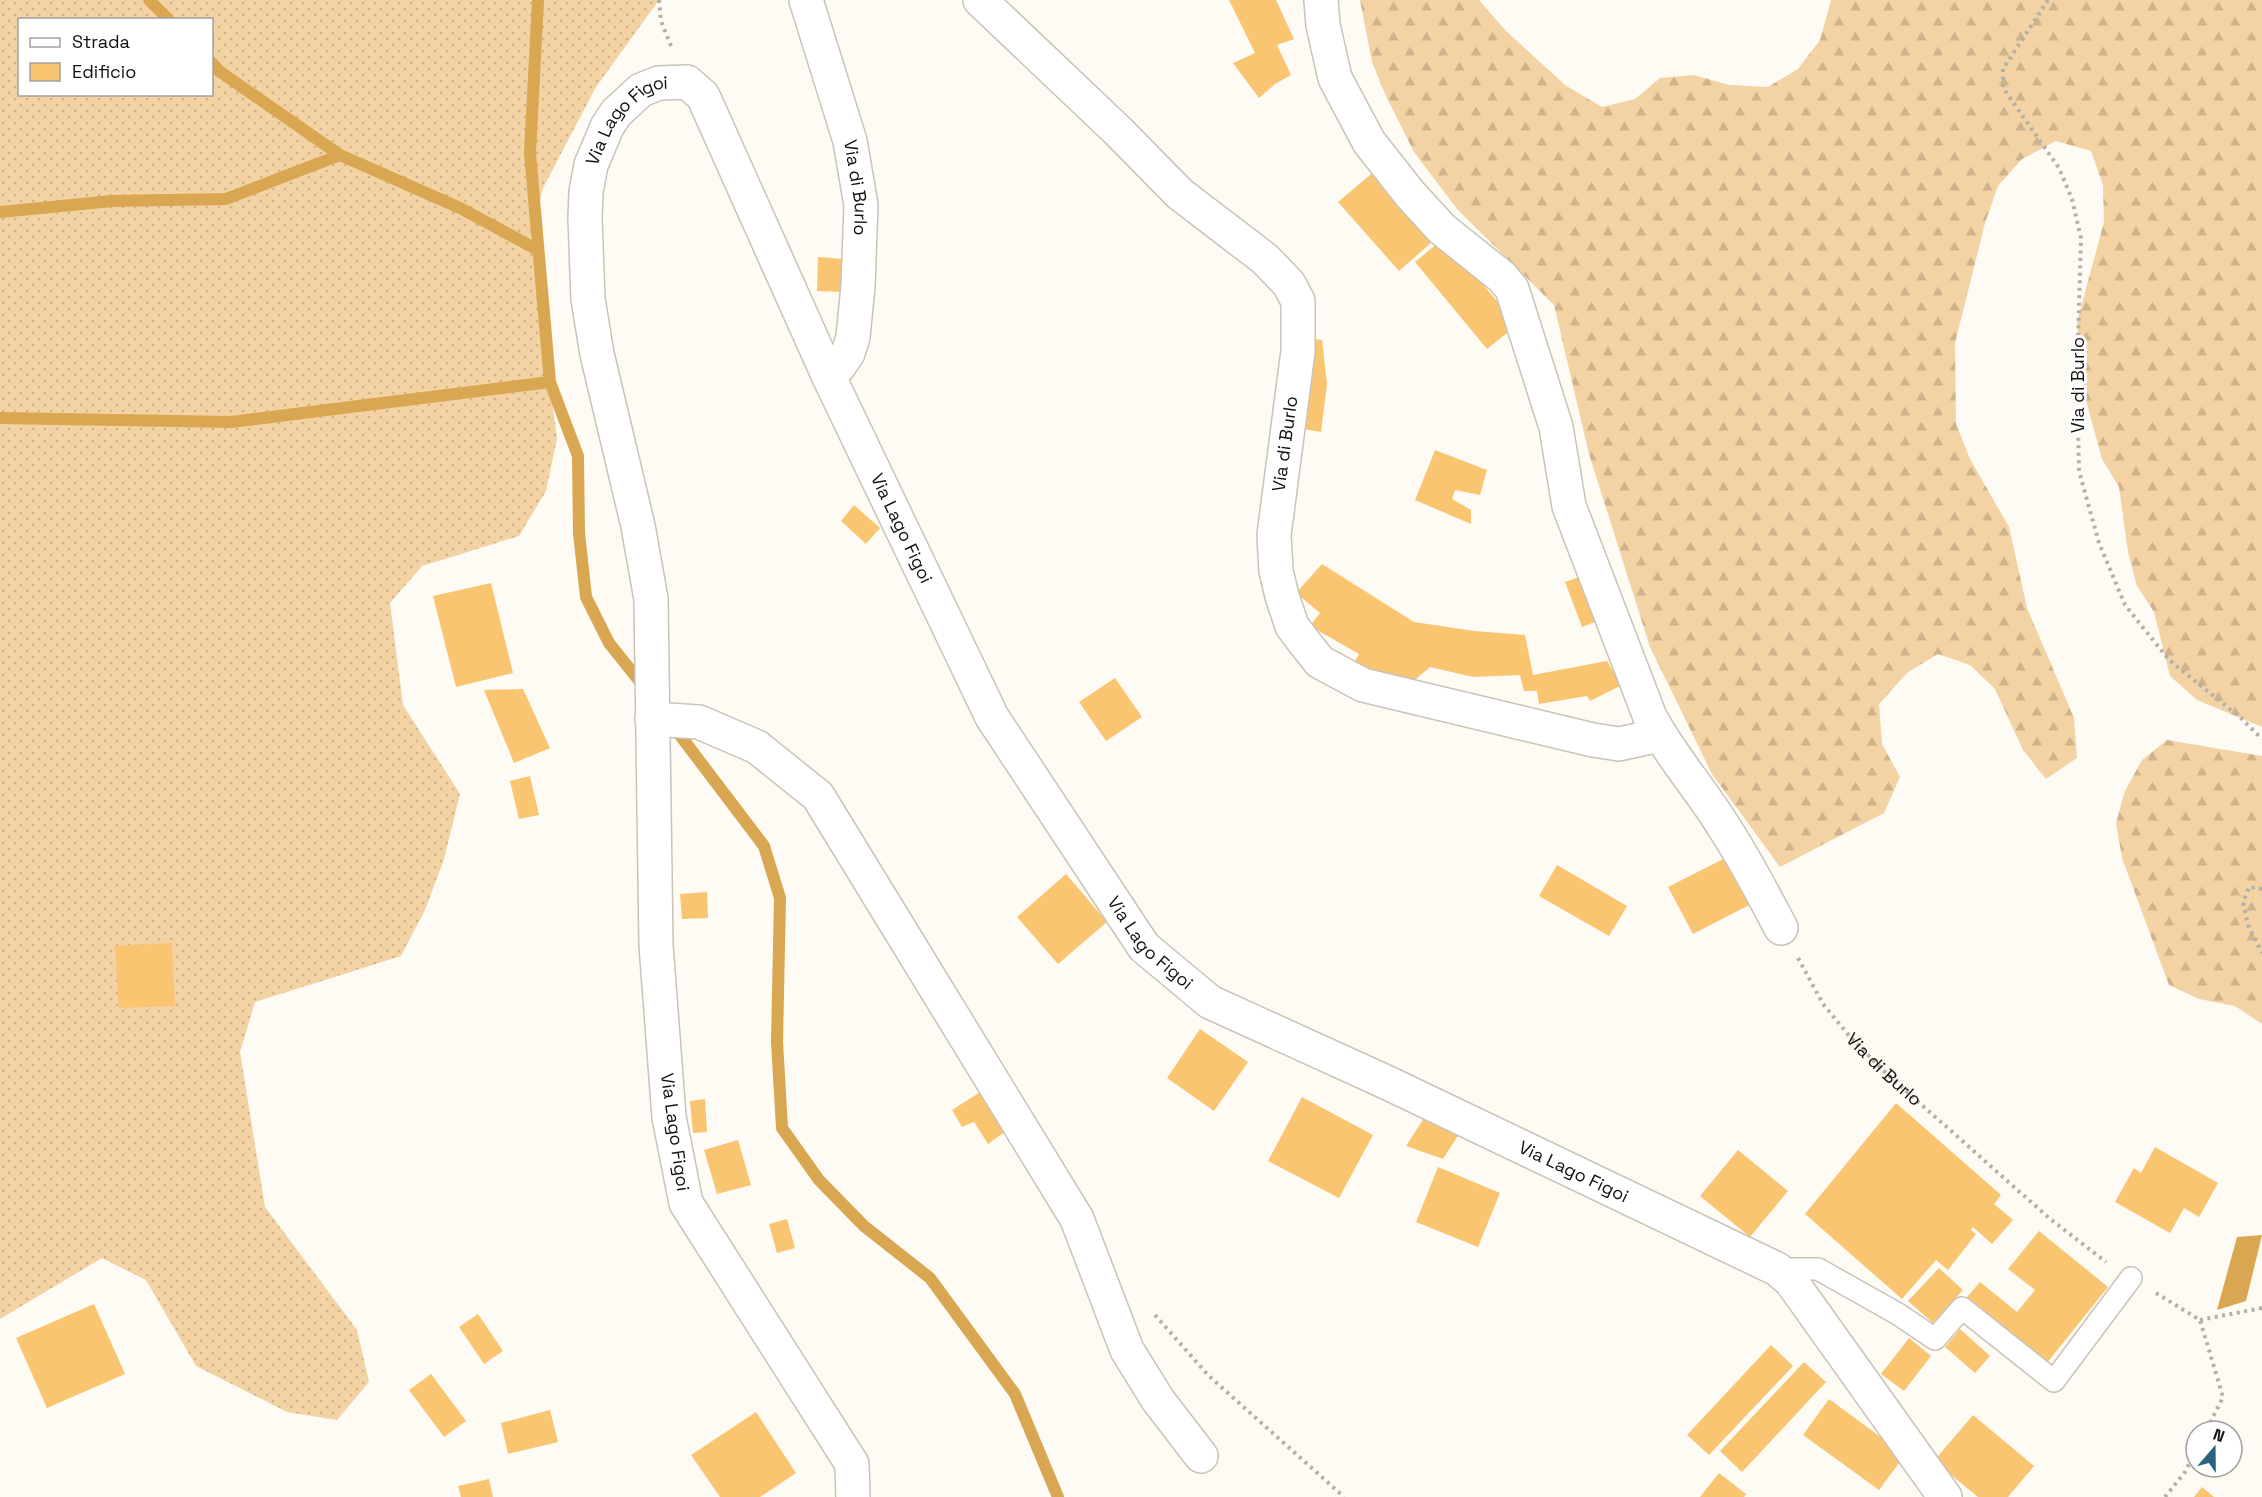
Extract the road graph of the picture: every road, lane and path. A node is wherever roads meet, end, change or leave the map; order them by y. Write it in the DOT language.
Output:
graph roads {
  1 [pos="659,0"];
  2 [pos="806,0"];
  3 [pos="980,0"];
  4 [pos="1321,0"];
  5 [pos="2049,0"];
  6 [pos="687,82"];
  7 [pos="828,375"];
  8 [pos="652,719"];
  9 [pos="1660,735"];
  10 [pos="2262,739"];
  11 [pos="2262,888"];
  12 [pos="1781,928"];
  13 [pos="2262,953"];
  14 [pos="1777,1269"];
  15 [pos="2130,1278"];
  16 [pos="2262,1308"];
  17 [pos="1150,1310"];
  18 [pos="2200,1320"];
  19 [pos="2212,1419"];
  20 [pos="1201,1456"];
  21 [pos="2184,1473"];
  22 [pos="853,1497"];
  23 [pos="1344,1497"];
  24 [pos="1946,1497"];
  25 [pos="2165,1497"];
  1 -- 6 [label="path"];
  2 -- 7 [label="street, Via di Burlo"];
  3 -- 9 [label="street, Via di Burlo"];
  4 -- 9 [label="street"];
  5 -- 10 [label="path, Via di Burlo"];
  6 -- 7 [label="street, Via Lago Figoi"];
  6 -- 8 [label="street, Via Lago Figoi"];
  7 -- 14 [label="street, Via Lago Figoi"];
  8 -- 20 [label="street"];
  8 -- 22 [label="street, Via Lago Figoi"];
  9 -- 12 [label="street"];
  11 -- 13 [label="path"];
  12 -- 15 [label="path, Via di Burlo"];
  14 -- 15 [label="lane, Via Lago Figoi"];
  14 -- 24 [label="street, Via Lago Figoi"];
  15 -- 18 [label="path, Via di Burlo"];
  16 -- 18 [label="path"];
  17 -- 23 [label="path"];
  18 -- 19 [label="path"];
  21 -- 25 [label="path"];
}
